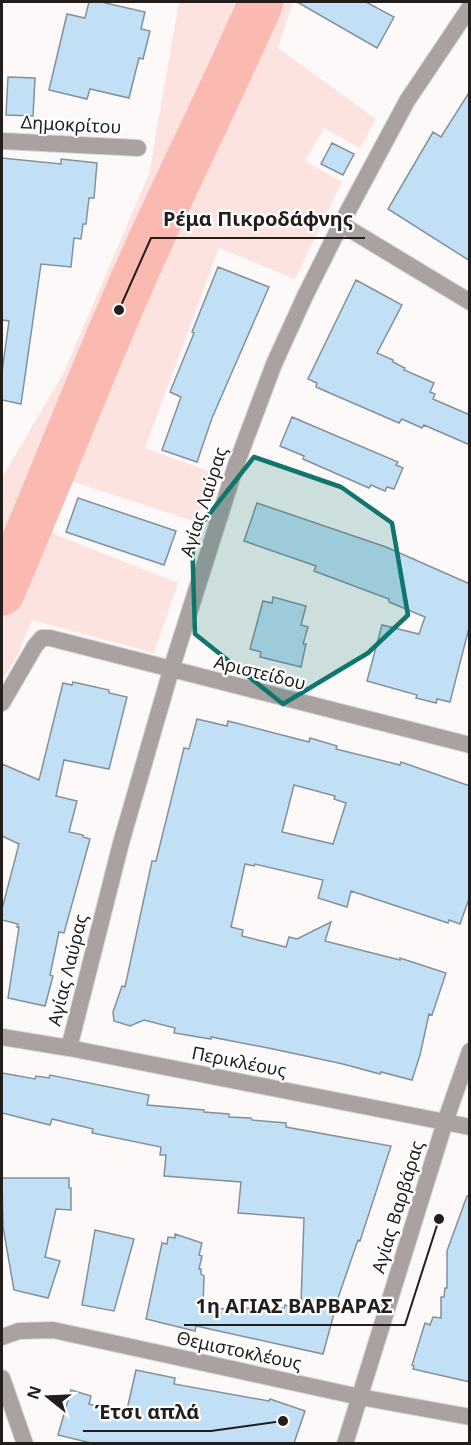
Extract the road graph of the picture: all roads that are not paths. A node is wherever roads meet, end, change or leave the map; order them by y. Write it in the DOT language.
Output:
graph roads {
  1 [pos="470,7"];
  2 [pos="2,141"];
  3 [pos="138,148"];
  4 [pos="341,224"];
  5 [pos="470,302"];
  6 [pos="171,670"];
  7 [pos="2,703"];
  8 [pos="470,745"];
  9 [pos="2,1037"];
  10 [pos="69,1048"];
  11 [pos="470,1051"];
  12 [pos="445,1122"];
  13 [pos="470,1127"];
  14 [pos="2,1336"];
  15 [pos="2,1378"];
  16 [pos="360,1397"];
  17 [pos="470,1417"];
  18 [pos="25,1443"];
  19 [pos="345,1443"];
  1 -- 4 [label="street, Αγίας Λαύρας"];
  2 -- 3 [label="street, Δημοκρίτου"];
  4 -- 5 [label="street"];
  4 -- 6 [label="street, Αγίας Λαύρας"];
  6 -- 7 [label="street, Αριστείδου"];
  6 -- 8 [label="street, Αριστείδου"];
  6 -- 10 [label="street, Αγίας Λαύρας"];
  9 -- 10 [label="street, Περικλέους"];
  10 -- 12 [label="street, Περικλέους"];
  11 -- 12 [label="street, Αγίας Βαρβάρας"];
  12 -- 13 [label="street, Περικλέους"];
  12 -- 16 [label="street, Αγίας Βαρβάρας"];
  14 -- 16 [label="street, Θεμιστοκλέους"];
  15 -- 18 [label="street"];
  16 -- 17 [label="street, Θεμιστοκλέους"];
  16 -- 19 [label="street, Αγίας Βαρβάρας"];
}
